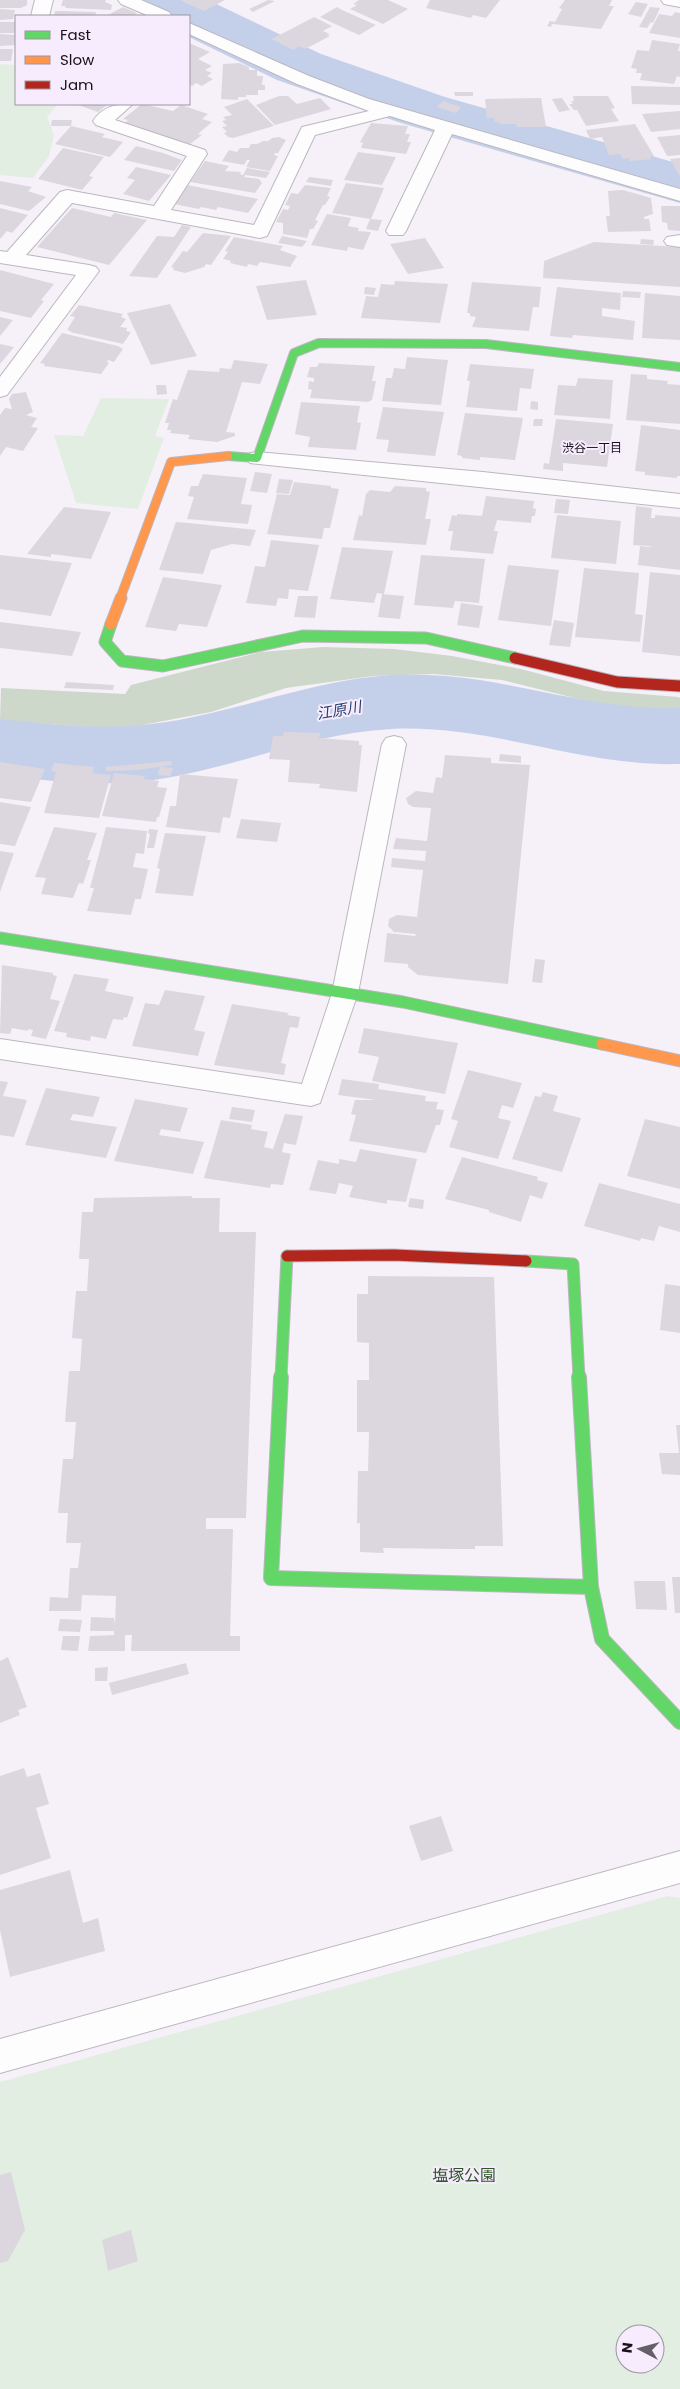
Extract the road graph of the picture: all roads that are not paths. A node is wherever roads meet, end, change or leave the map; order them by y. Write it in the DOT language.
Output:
graph roads {
  1 [pos="44,0"];
  2 [pos="128,0"];
  3 [pos="670,0"];
  4 [pos="680,2"];
  5 [pos="40,15"];
  6 [pos="161,15"];
  7 [pos="190,28"];
  8 [pos="123,105"];
  9 [pos="390,111"];
  10 [pos="446,127"];
  11 [pos="680,195"];
  12 [pos="159,213"];
  13 [pos="396,230"];
  14 [pos="7,257"];
  15 [pos="680,367"];
  16 [pos="0,391"];
  17 [pos="257,458"];
  18 [pos="680,502"];
  19 [pos="680,686"];
  20 [pos="394,744"];
  21 [pos="0,938"];
  22 [pos="345,993"];
  23 [pos="0,1048"];
  24 [pos="680,1061"];
  25 [pos="591,1587"];
  26 [pos="680,1722"];
  27 [pos="680,1867"];
  28 [pos="0,2056"];
  1 -- 5 [label="street"];
  2 -- 6 [label="street"];
  3 -- 4 [label="street"];
  7 -- 9 [label="street"];
  8 -- 12 [label="street"];
  9 -- 10 [label="street"];
  9 -- 12 [label="street"];
  10 -- 11 [label="street"];
  10 -- 13 [label="street"];
  12 -- 14 [label="street"];
  14 -- 16 [label="street"];
  15 -- 17 [label="street"];
  17 -- 18 [label="street"];
  17 -- 19 [label="street"];
  20 -- 22 [label="street"];
  21 -- 22 [label="street"];
  22 -- 23 [label="street"];
  22 -- 24 [label="street"];
  25 -- 25 [label="street"];
  25 -- 26 [label="street"];
  27 -- 28 [label="street"];
}
